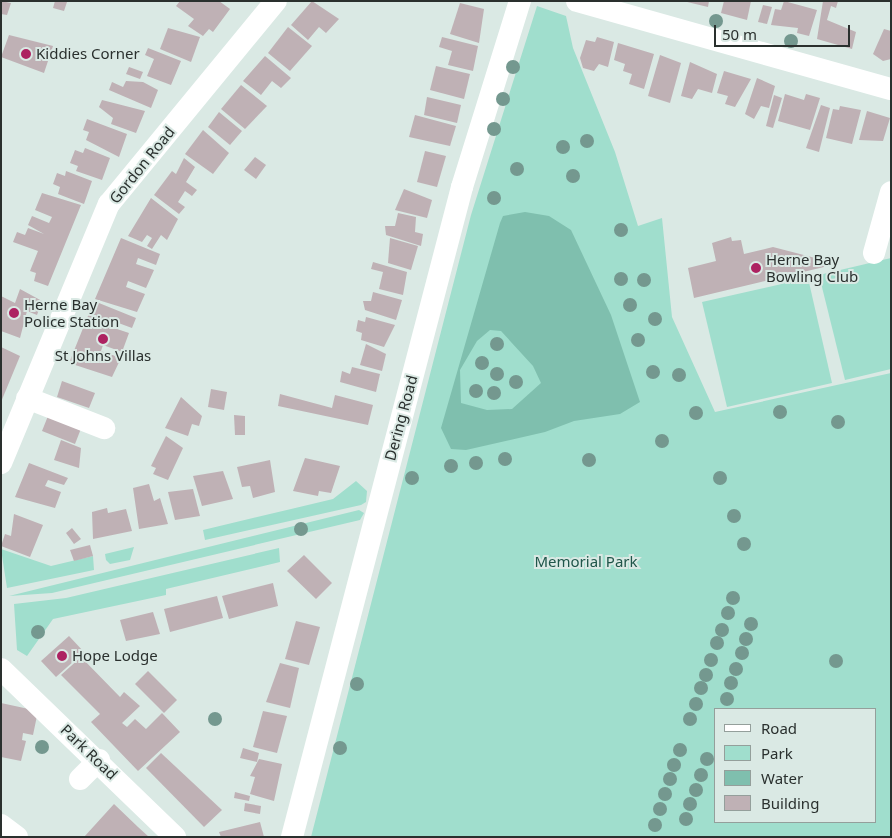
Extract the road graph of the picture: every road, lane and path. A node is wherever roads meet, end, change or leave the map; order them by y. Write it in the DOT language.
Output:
graph roads {
  1 [pos="276,1"];
  2 [pos="520,1"];
  3 [pos="576,1"];
  4 [pos="891,89"];
  5 [pos="891,192"];
  6 [pos="874,253"];
  7 [pos="27,398"];
  8 [pos="104,428"];
  9 [pos="1,463"];
  10 [pos="1,669"];
  11 [pos="99,760"];
  12 [pos="80,779"];
  13 [pos="1,825"];
  14 [pos="17,837"];
  15 [pos="175,837"];
  16 [pos="292,837"];
  1 -- 7 [label="street, Gordon Road"];
  2 -- 16 [label="street, Dering Road"];
  3 -- 4 [label="street"];
  5 -- 6 [label="street"];
  7 -- 8 [label="street"];
  7 -- 9 [label="street, Gordon Road"];
  10 -- 11 [label="street, Park Road"];
  11 -- 12 [label="street"];
  11 -- 15 [label="street, Park Road"];
  13 -- 14 [label="street"];
}
